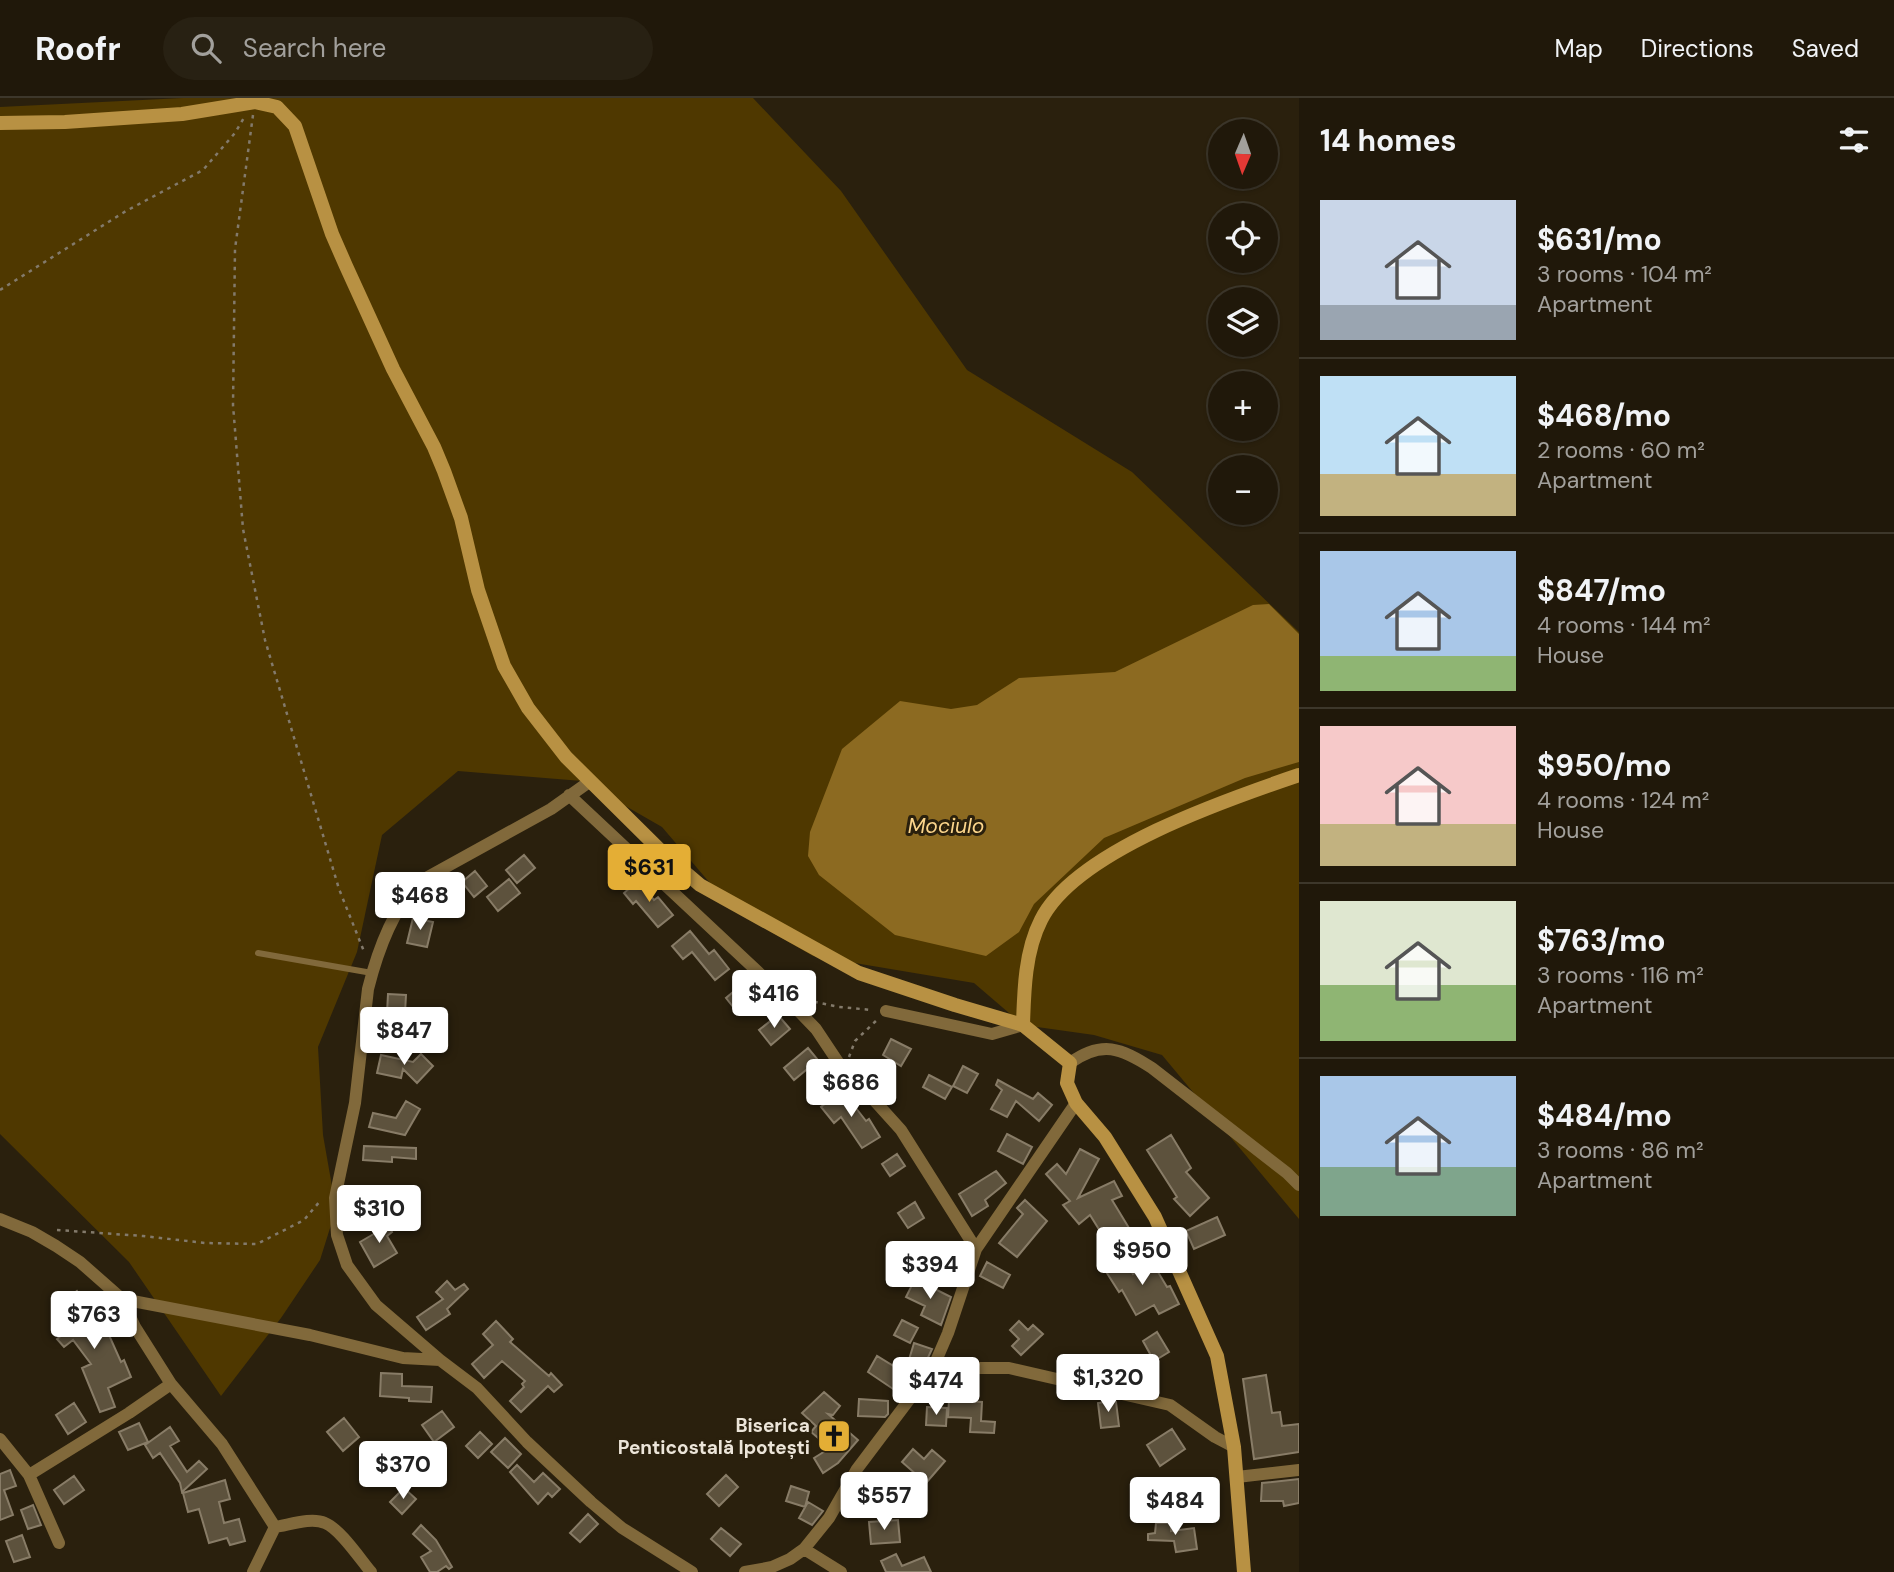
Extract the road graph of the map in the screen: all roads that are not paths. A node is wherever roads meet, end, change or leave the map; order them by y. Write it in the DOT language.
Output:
graph roads {
  1 [pos="0,123"];
  2 [pos="1299,775"];
  3 [pos="589,782"];
  4 [pos="569,795"];
  5 [pos="258,953"];
  6 [pos="372,972"];
  7 [pos="886,1011"];
  8 [pos="1023,1025"];
  9 [pos="1070,1063"];
  10 [pos="1076,1103"];
  11 [pos="1299,1185"];
  12 [pos="0,1219"];
  13 [pos="976,1249"];
  14 [pos="122,1298"];
  15 [pos="440,1360"];
  16 [pos="933,1368"];
  17 [pos="171,1384"];
  18 [pos="0,1439"];
  19 [pos="1234,1447"];
  20 [pos="1299,1469"];
  21 [pos="29,1475"];
  22 [pos="1237,1477"];
  23 [pos="275,1527"];
  24 [pos="59,1543"];
  25 [pos="804,1549"];
  26 [pos="253,1572"];
  27 [pos="371,1572"];
  28 [pos="692,1572"];
  29 [pos="745,1572"];
  30 [pos="841,1572"];
  31 [pos="1244,1572"];
  1 -- 3 [label="street"];
  2 -- 8 [label="street"];
  3 -- 4 [label="street"];
  3 -- 8 [label="street"];
  4 -- 6 [label="street"];
  4 -- 13 [label="street"];
  5 -- 6 [label="lane"];
  6 -- 15 [label="street"];
  7 -- 8 [label="street"];
  8 -- 9 [label="street"];
  9 -- 10 [label="street"];
  9 -- 11 [label="street"];
  10 -- 13 [label="street"];
  10 -- 19 [label="street"];
  12 -- 14 [label="street"];
  13 -- 16 [label="street"];
  14 -- 15 [label="street"];
  14 -- 17 [label="street"];
  15 -- 28 [label="street"];
  16 -- 19 [label="street"];
  16 -- 25 [label="street"];
  17 -- 21 [label="street"];
  17 -- 23 [label="street"];
  18 -- 21 [label="street"];
  19 -- 22 [label="street"];
  20 -- 22 [label="street"];
  21 -- 24 [label="street"];
  22 -- 31 [label="street"];
  23 -- 26 [label="street"];
  23 -- 27 [label="street"];
  25 -- 29 [label="street"];
  25 -- 30 [label="street"];
}
